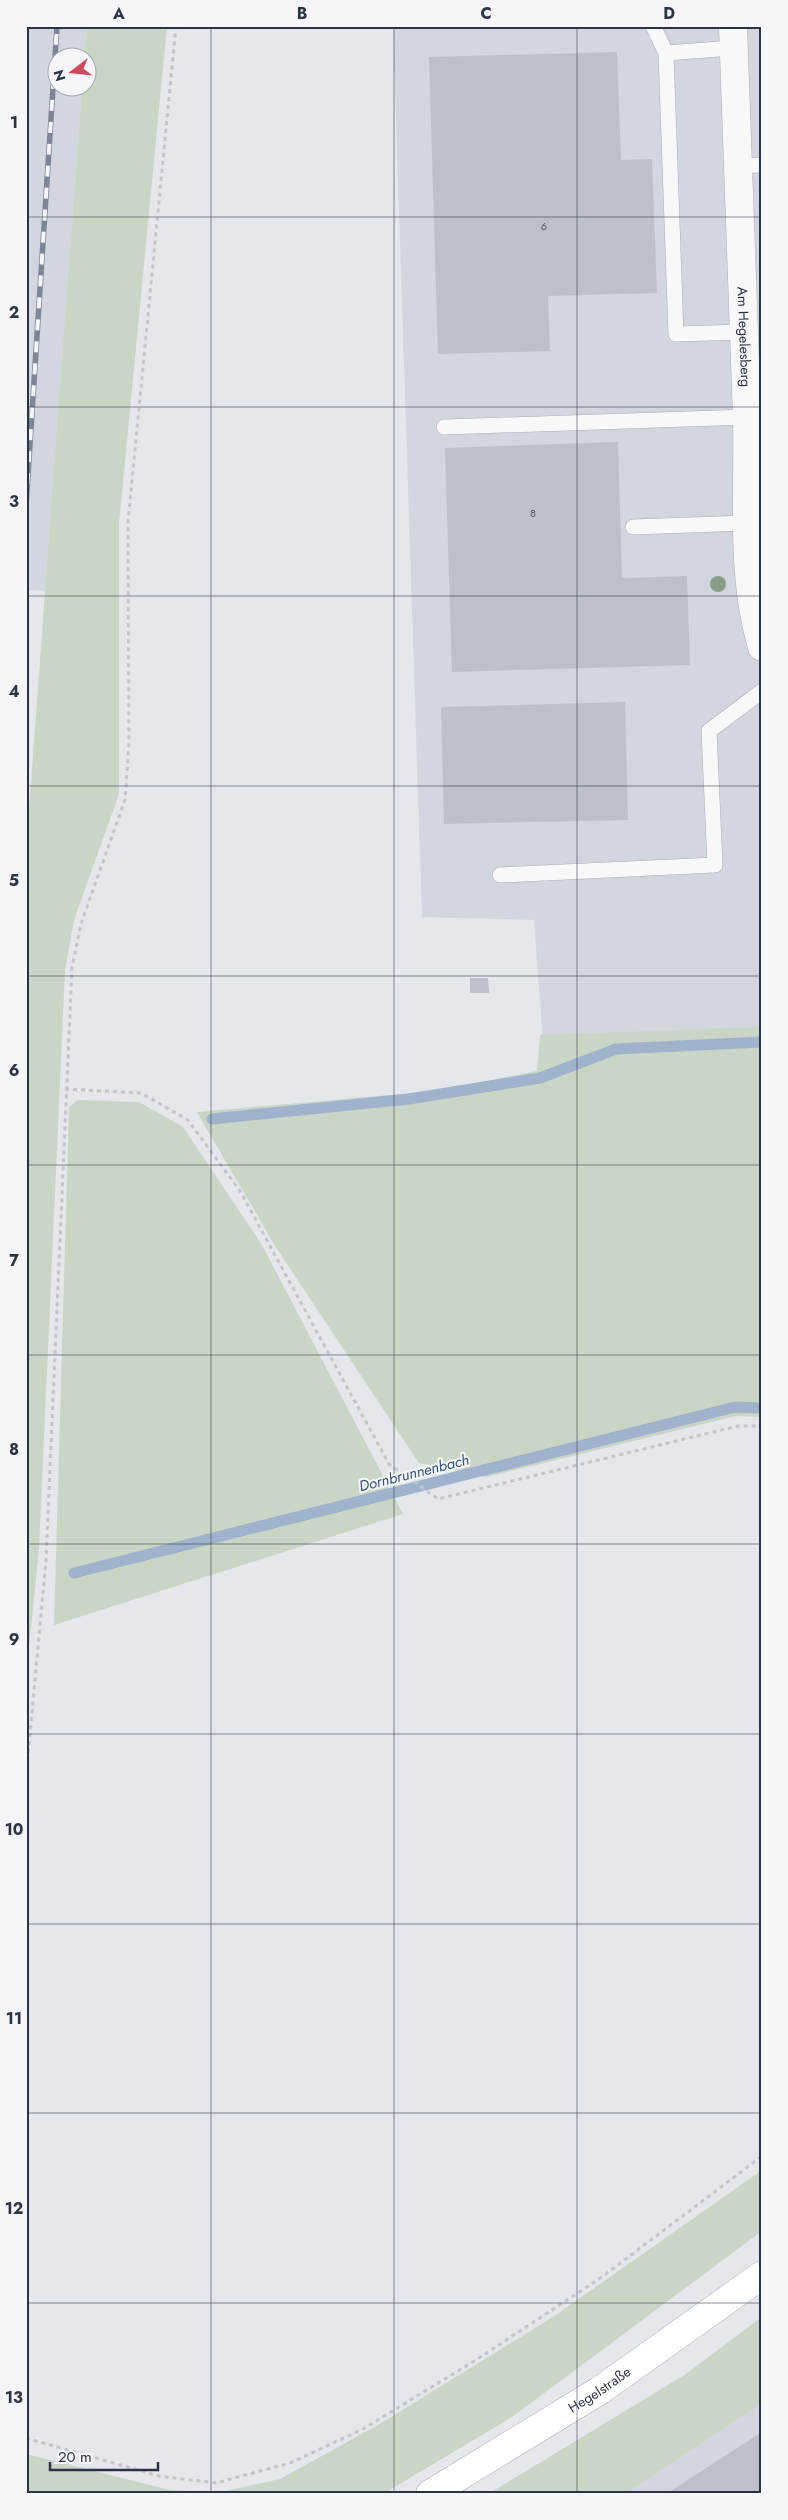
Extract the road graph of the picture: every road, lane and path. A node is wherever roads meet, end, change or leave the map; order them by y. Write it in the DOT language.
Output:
graph roads {
  1 [pos="176,26"];
  2 [pos="653,26"];
  3 [pos="733,37"];
  4 [pos="666,52"];
  5 [pos="750,165"];
  6 [pos="744,332"];
  7 [pos="444,427"];
  8 [pos="752,433"];
  9 [pos="747,523"];
  10 [pos="633,527"];
  11 [pos="762,647"];
  12 [pos="762,691"];
  13 [pos="500,876"];
  14 [pos="65,1089"];
  15 [pos="762,1426"];
  16 [pos="26,1776"];
  17 [pos="762,2156"];
  18 [pos="762,2276"];
  19 [pos="26,2438"];
  20 [pos="430,2494"];
  1 -- 14 [label="path"];
  2 -- 4 [label="lane"];
  3 -- 4 [label="lane"];
  3 -- 5 [label="street, Am Hegelesberg"];
  4 -- 6 [label="lane"];
  5 -- 6 [label="street, Am Hegelesberg"];
  6 -- 8 [label="street, Am Hegelesberg"];
  7 -- 8 [label="lane"];
  8 -- 9 [label="street, Am Hegelesberg"];
  9 -- 10 [label="lane"];
  9 -- 11 [label="street, Am Hegelesberg"];
  12 -- 13 [label="lane"];
  14 -- 15 [label="path"];
  14 -- 16 [label="path"];
  17 -- 19 [label="path"];
  18 -- 20 [label="main road, Hegelstraße"];
}
